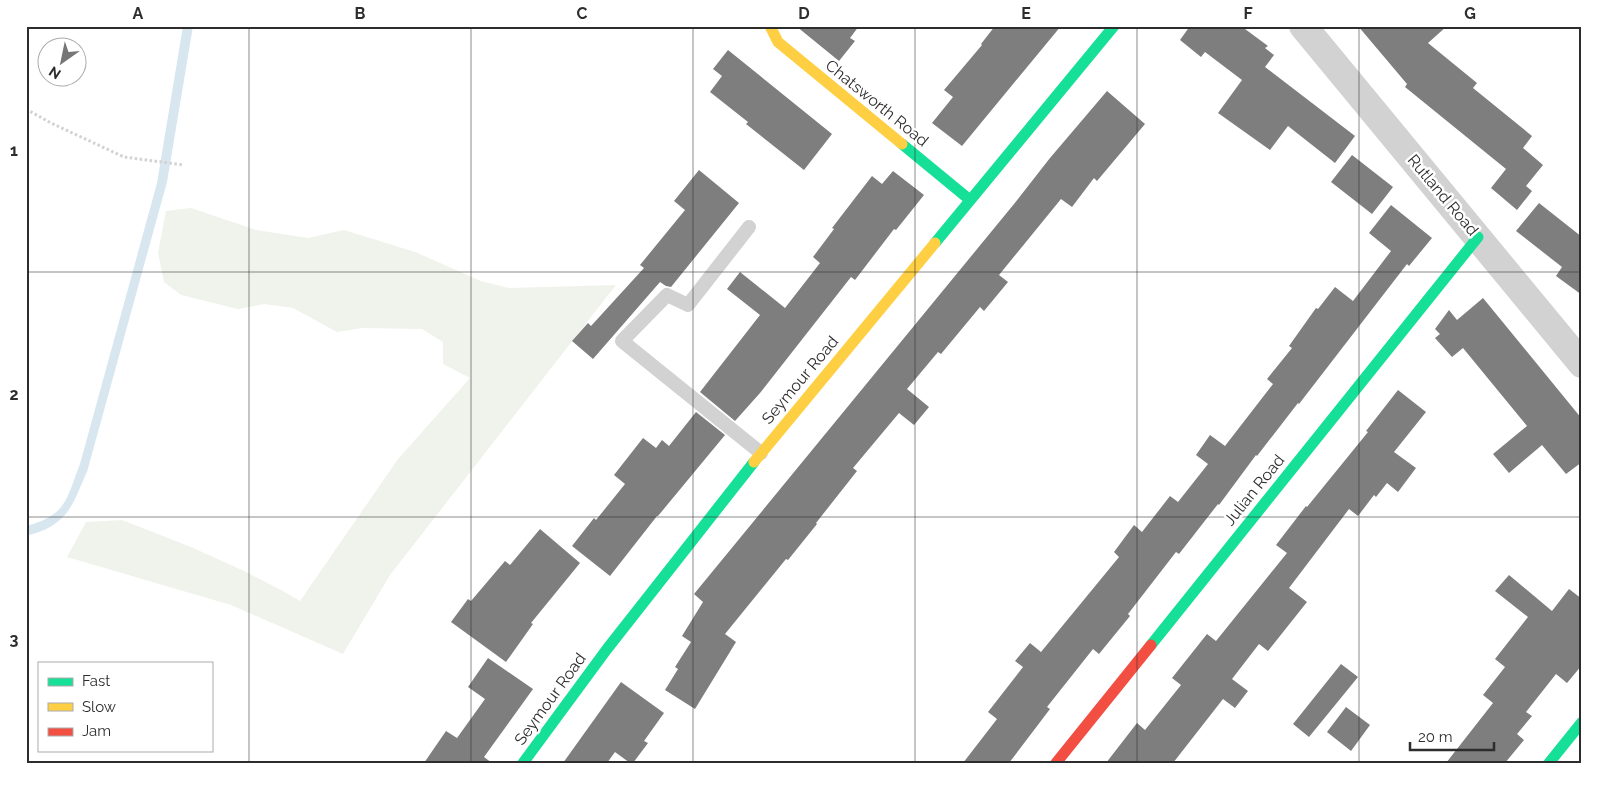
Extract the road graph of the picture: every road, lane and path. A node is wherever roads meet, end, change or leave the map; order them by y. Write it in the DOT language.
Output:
graph roads {
  1 [pos="770,26"];
  2 [pos="1114,26"];
  3 [pos="1303,26"];
  4 [pos="26,110"];
  5 [pos="184,165"];
  6 [pos="970,200"];
  7 [pos="749,227"];
  8 [pos="1478,237"];
  9 [pos="1582,364"];
  10 [pos="761,453"];
  11 [pos="1582,722"];
  12 [pos="523,763"];
  13 [pos="1056,763"];
  14 [pos="1549,763"];
  1 -- 6 [label="street, Chatsworth Road"];
  2 -- 6 [label="street, Seymour Road"];
  3 -- 8 [label="street, Rutland Road"];
  4 -- 5 [label="path"];
  6 -- 10 [label="street, Seymour Road"];
  7 -- 10 [label="lane"];
  8 -- 9 [label="street, Rutland Road"];
  8 -- 13 [label="street, Julian Road"];
  10 -- 12 [label="street, Seymour Road"];
  11 -- 14 [label="street"];
}
